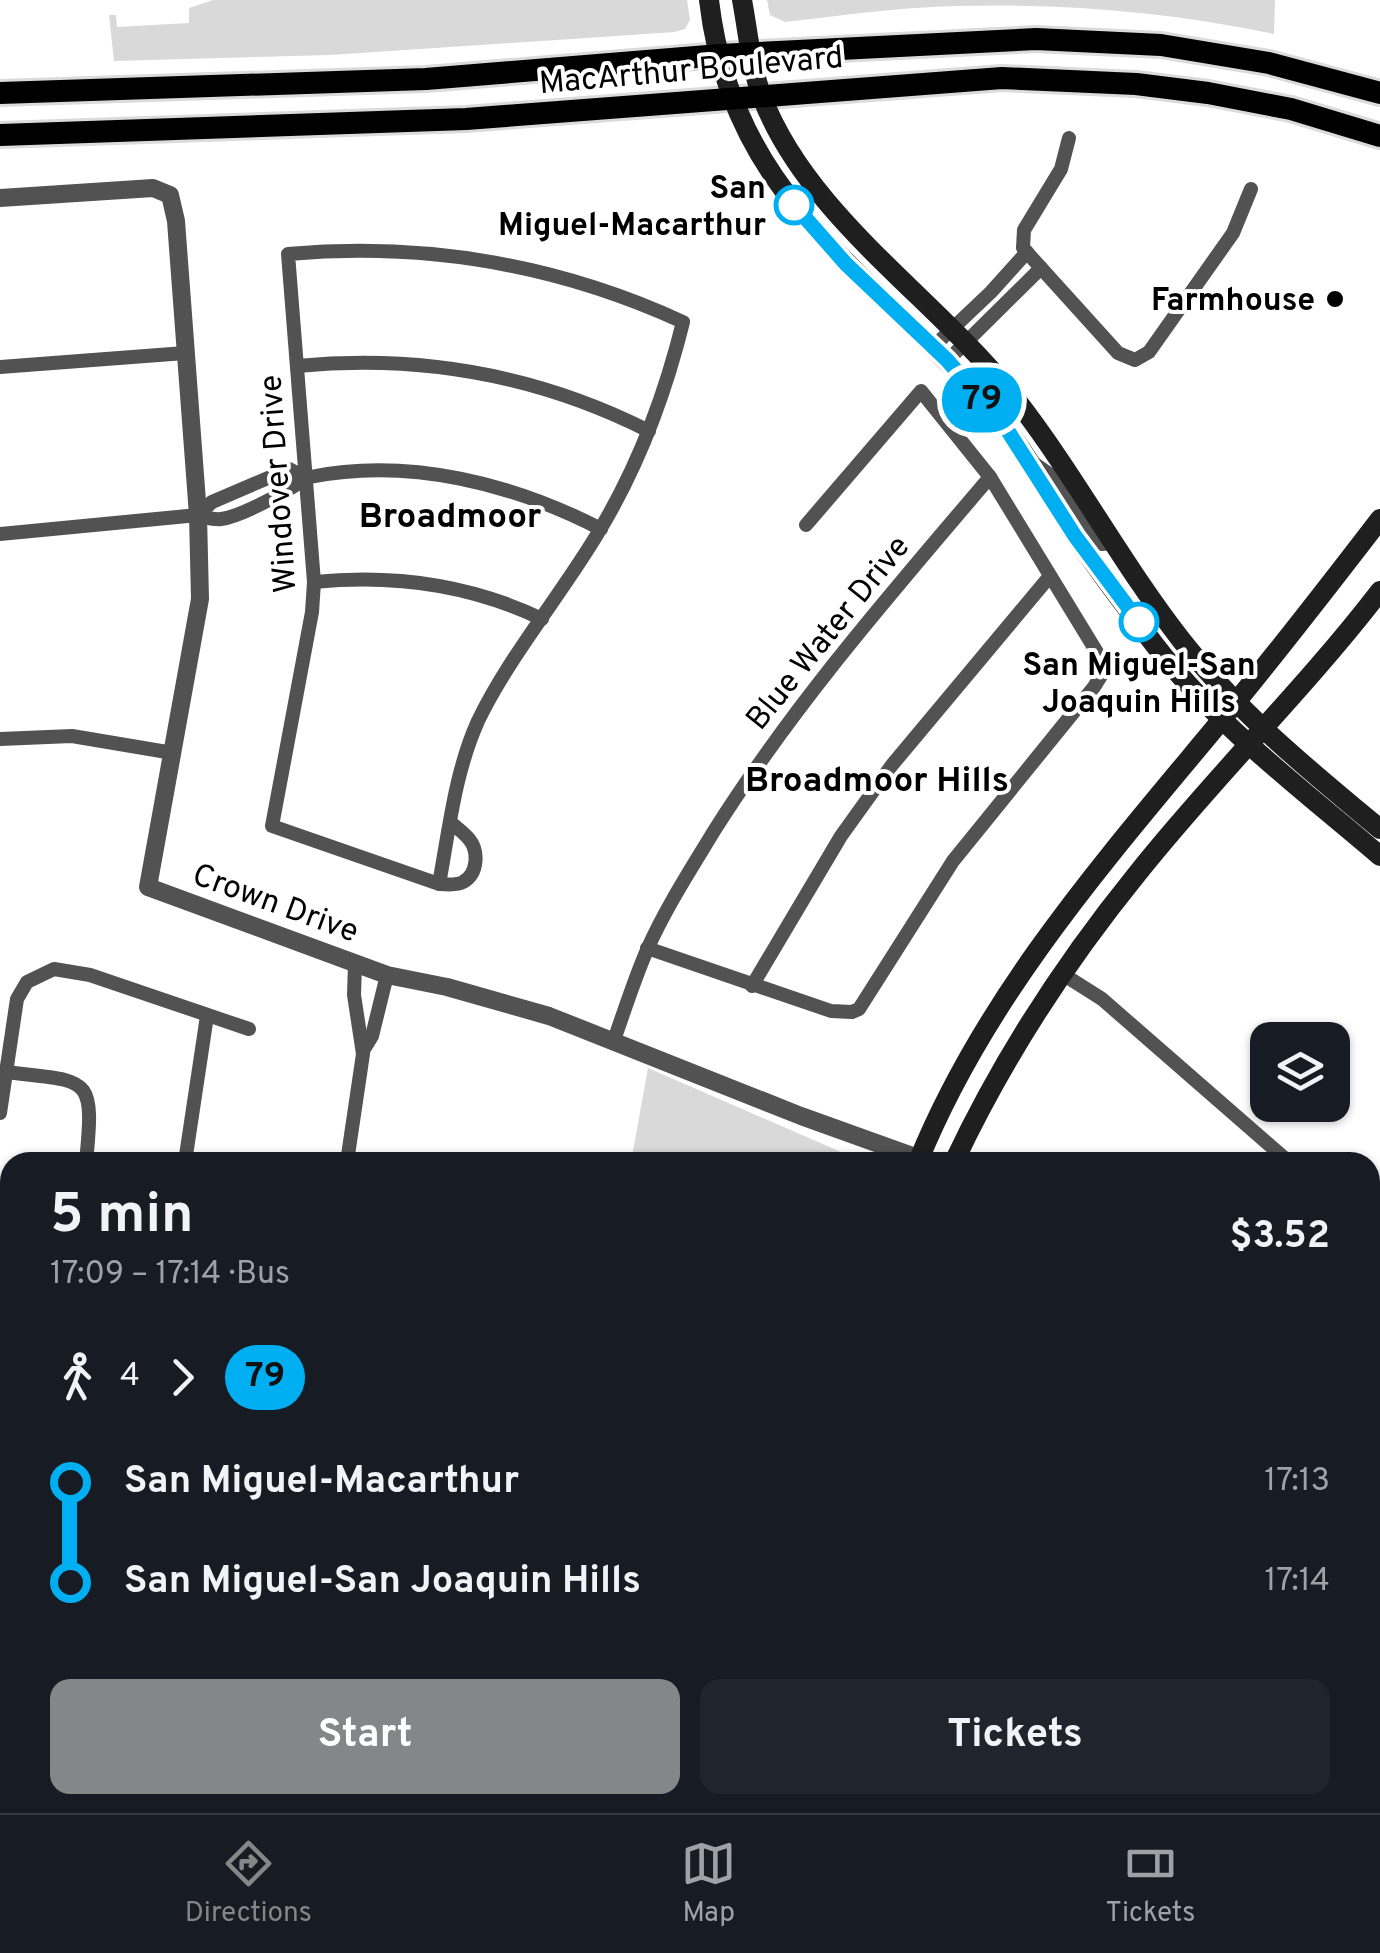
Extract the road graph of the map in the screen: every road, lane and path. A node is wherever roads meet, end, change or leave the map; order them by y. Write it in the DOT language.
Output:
graph roads {
  1 [pos="708,0"];
  2 [pos="742,0"];
  3 [pos="720,54"];
  4 [pos="752,54"];
  5 [pos="0,93"];
  6 [pos="1380,94"];
  7 [pos="762,96"];
  8 [pos="733,97"];
  9 [pos="0,135"];
  10 [pos="1380,136"];
  11 [pos="1068,138"];
  12 [pos="1251,189"];
  13 [pos="0,198"];
  14 [pos="1026,252"];
  15 [pos="1041,268"];
  16 [pos="959,336"];
  17 [pos="185,353"];
  18 [pos="940,354"];
  19 [pos="297,366"];
  20 [pos="0,367"];
  21 [pos="649,430"];
  22 [pos="1028,462"];
  23 [pos="990,477"];
  24 [pos="306,478"];
  25 [pos="198,515"];
  26 [pos="1380,520"];
  27 [pos="806,525"];
  28 [pos="601,529"];
  29 [pos="0,534"];
  30 [pos="1112,541"];
  31 [pos="1050,576"];
  32 [pos="314,582"];
  33 [pos="1380,591"];
  34 [pos="542,619"];
  35 [pos="1235,702"];
  36 [pos="1222,720"];
  37 [pos="1257,737"];
  38 [pos="0,739"];
  39 [pos="173,753"];
  40 [pos="450,822"];
  41 [pos="1380,828"];
  42 [pos="1380,856"];
  43 [pos="439,884"];
  44 [pos="648,948"];
  45 [pos="355,964"];
  46 [pos="1061,974"];
  47 [pos="387,975"];
  48 [pos="752,986"];
  49 [pos="354,995"];
  50 [pos="379,1002"];
  51 [pos="207,1016"];
  52 [pos="248,1028"];
  53 [pos="613,1043"];
  54 [pos="364,1048"];
  55 [pos="5,1072"];
  56 [pos="0,1113"];
  57 [pos="87,1152"];
  58 [pos="187,1152"];
  59 [pos="348,1152"];
  60 [pos="896,1152"];
  61 [pos="924,1152"];
  62 [pos="959,1152"];
  63 [pos="1278,1152"];
  1 -- 3 [label="main road"];
  2 -- 4 [label="main road"];
  3 -- 4 [label="main road, MacArthur Boulevard"];
  3 -- 5 [label="main road, MacArthur Boulevard"];
  3 -- 8 [label="main road"];
  4 -- 6 [label="main road, MacArthur Boulevard"];
  4 -- 7 [label="main road"];
  7 -- 8 [label="main road, MacArthur Boulevard"];
  7 -- 10 [label="main road, MacArthur Boulevard"];
  7 -- 16 [label="main road"];
  8 -- 9 [label="main road, MacArthur Boulevard"];
  8 -- 18 [label="main road"];
  11 -- 14 [label="street"];
  12 -- 15 [label="street"];
  13 -- 17 [label="street, Crown Drive"];
  14 -- 15 [label="street"];
  14 -- 16 [label="street"];
  15 -- 16 [label="street"];
  16 -- 18 [label="street"];
  16 -- 30 [label="main road"];
  17 -- 20 [label="street"];
  17 -- 25 [label="street, Crown Drive"];
  18 -- 22 [label="main road"];
  19 -- 21 [label="street"];
  19 -- 21 [label="street, Windover Drive"];
  19 -- 24 [label="street, Windover Drive"];
  21 -- 28 [label="street"];
  22 -- 30 [label="street"];
  22 -- 36 [label="main road"];
  23 -- 27 [label="street"];
  23 -- 31 [label="street"];
  23 -- 44 [label="street, Blue Water Drive"];
  24 -- 25 [label="street"];
  24 -- 28 [label="street"];
  24 -- 32 [label="street, Windover Drive"];
  25 -- 29 [label="street"];
  25 -- 39 [label="street, Crown Drive"];
  26 -- 35 [label="main road"];
  28 -- 34 [label="street"];
  30 -- 35 [label="main road"];
  31 -- 48 [label="street"];
  31 -- 48 [label="street"];
  32 -- 34 [label="street"];
  32 -- 43 [label="street, Windover Drive"];
  33 -- 37 [label="main road"];
  34 -- 40 [label="street"];
  35 -- 36 [label="main road"];
  35 -- 37 [label="main road"];
  36 -- 37 [label="main road"];
  36 -- 61 [label="main road"];
  37 -- 41 [label="main road"];
  37 -- 42 [label="main road"];
  37 -- 46 [label="main road"];
  38 -- 39 [label="street"];
  39 -- 45 [label="street, Crown Drive"];
  40 -- 43 [label="street"];
  40 -- 43 [label="street"];
  44 -- 48 [label="street"];
  44 -- 53 [label="street, Blue Water Drive"];
  45 -- 47 [label="street, Crown Drive"];
  45 -- 49 [label="street"];
  46 -- 62 [label="main road"];
  46 -- 63 [label="street"];
  47 -- 50 [label="street"];
  47 -- 53 [label="street, Crown Drive"];
  49 -- 50 [label="street"];
  49 -- 54 [label="street"];
  50 -- 54 [label="street"];
  51 -- 52 [label="street"];
  51 -- 55 [label="street"];
  51 -- 58 [label="street"];
  53 -- 60 [label="street, Crown Drive"];
  54 -- 59 [label="street"];
  55 -- 56 [label="street"];
  55 -- 57 [label="street"];
}
